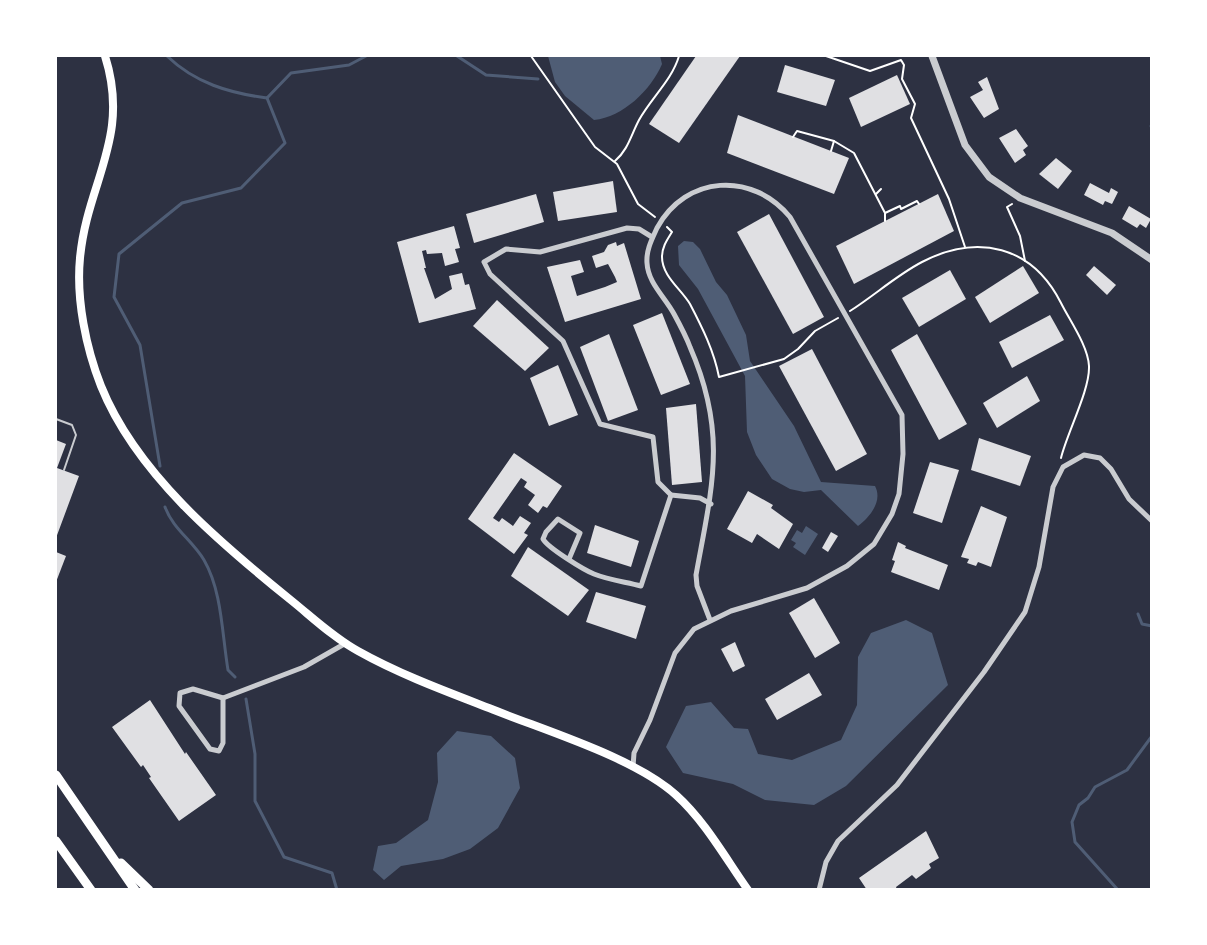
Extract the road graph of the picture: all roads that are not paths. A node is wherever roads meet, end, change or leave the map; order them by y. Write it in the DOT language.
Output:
graph roads {
  1 [pos="105,56"];
  2 [pos="932,56"];
  3 [pos="652,237"];
  4 [pos="1152,260"];
  5 [pos="56,419"];
  6 [pos="64,470"];
  7 [pos="671,495"];
  8 [pos="711,504"];
  9 [pos="1152,521"];
  10 [pos="569,558"];
  11 [pos="710,620"];
  12 [pos="346,643"];
  13 [pos="223,698"];
  14 [pos="633,766"];
  15 [pos="56,775"];
  16 [pos="56,841"];
  17 [pos="105,846"];
  18 [pos="91,890"];
  19 [pos="135,890"];
  20 [pos="149,890"];
  21 [pos="748,890"];
  22 [pos="819,890"];
  1 -- 12 [label="main road"];
  2 -- 4 [label="street"];
  3 -- 7 [label="street"];
  3 -- 8 [label="street"];
  3 -- 11 [label="street"];
  5 -- 6 [label="lane"];
  7 -- 8 [label="street"];
  7 -- 10 [label="street"];
  8 -- 11 [label="street"];
  9 -- 22 [label="street"];
  10 -- 10 [label="street"];
  11 -- 14 [label="street"];
  12 -- 13 [label="street"];
  12 -- 14 [label="main road"];
  13 -- 13 [label="street"];
  14 -- 21 [label="main road"];
  15 -- 17 [label="highway"];
  16 -- 18 [label="highway"];
  17 -- 19 [label="highway"];
  17 -- 20 [label="highway"];
}
